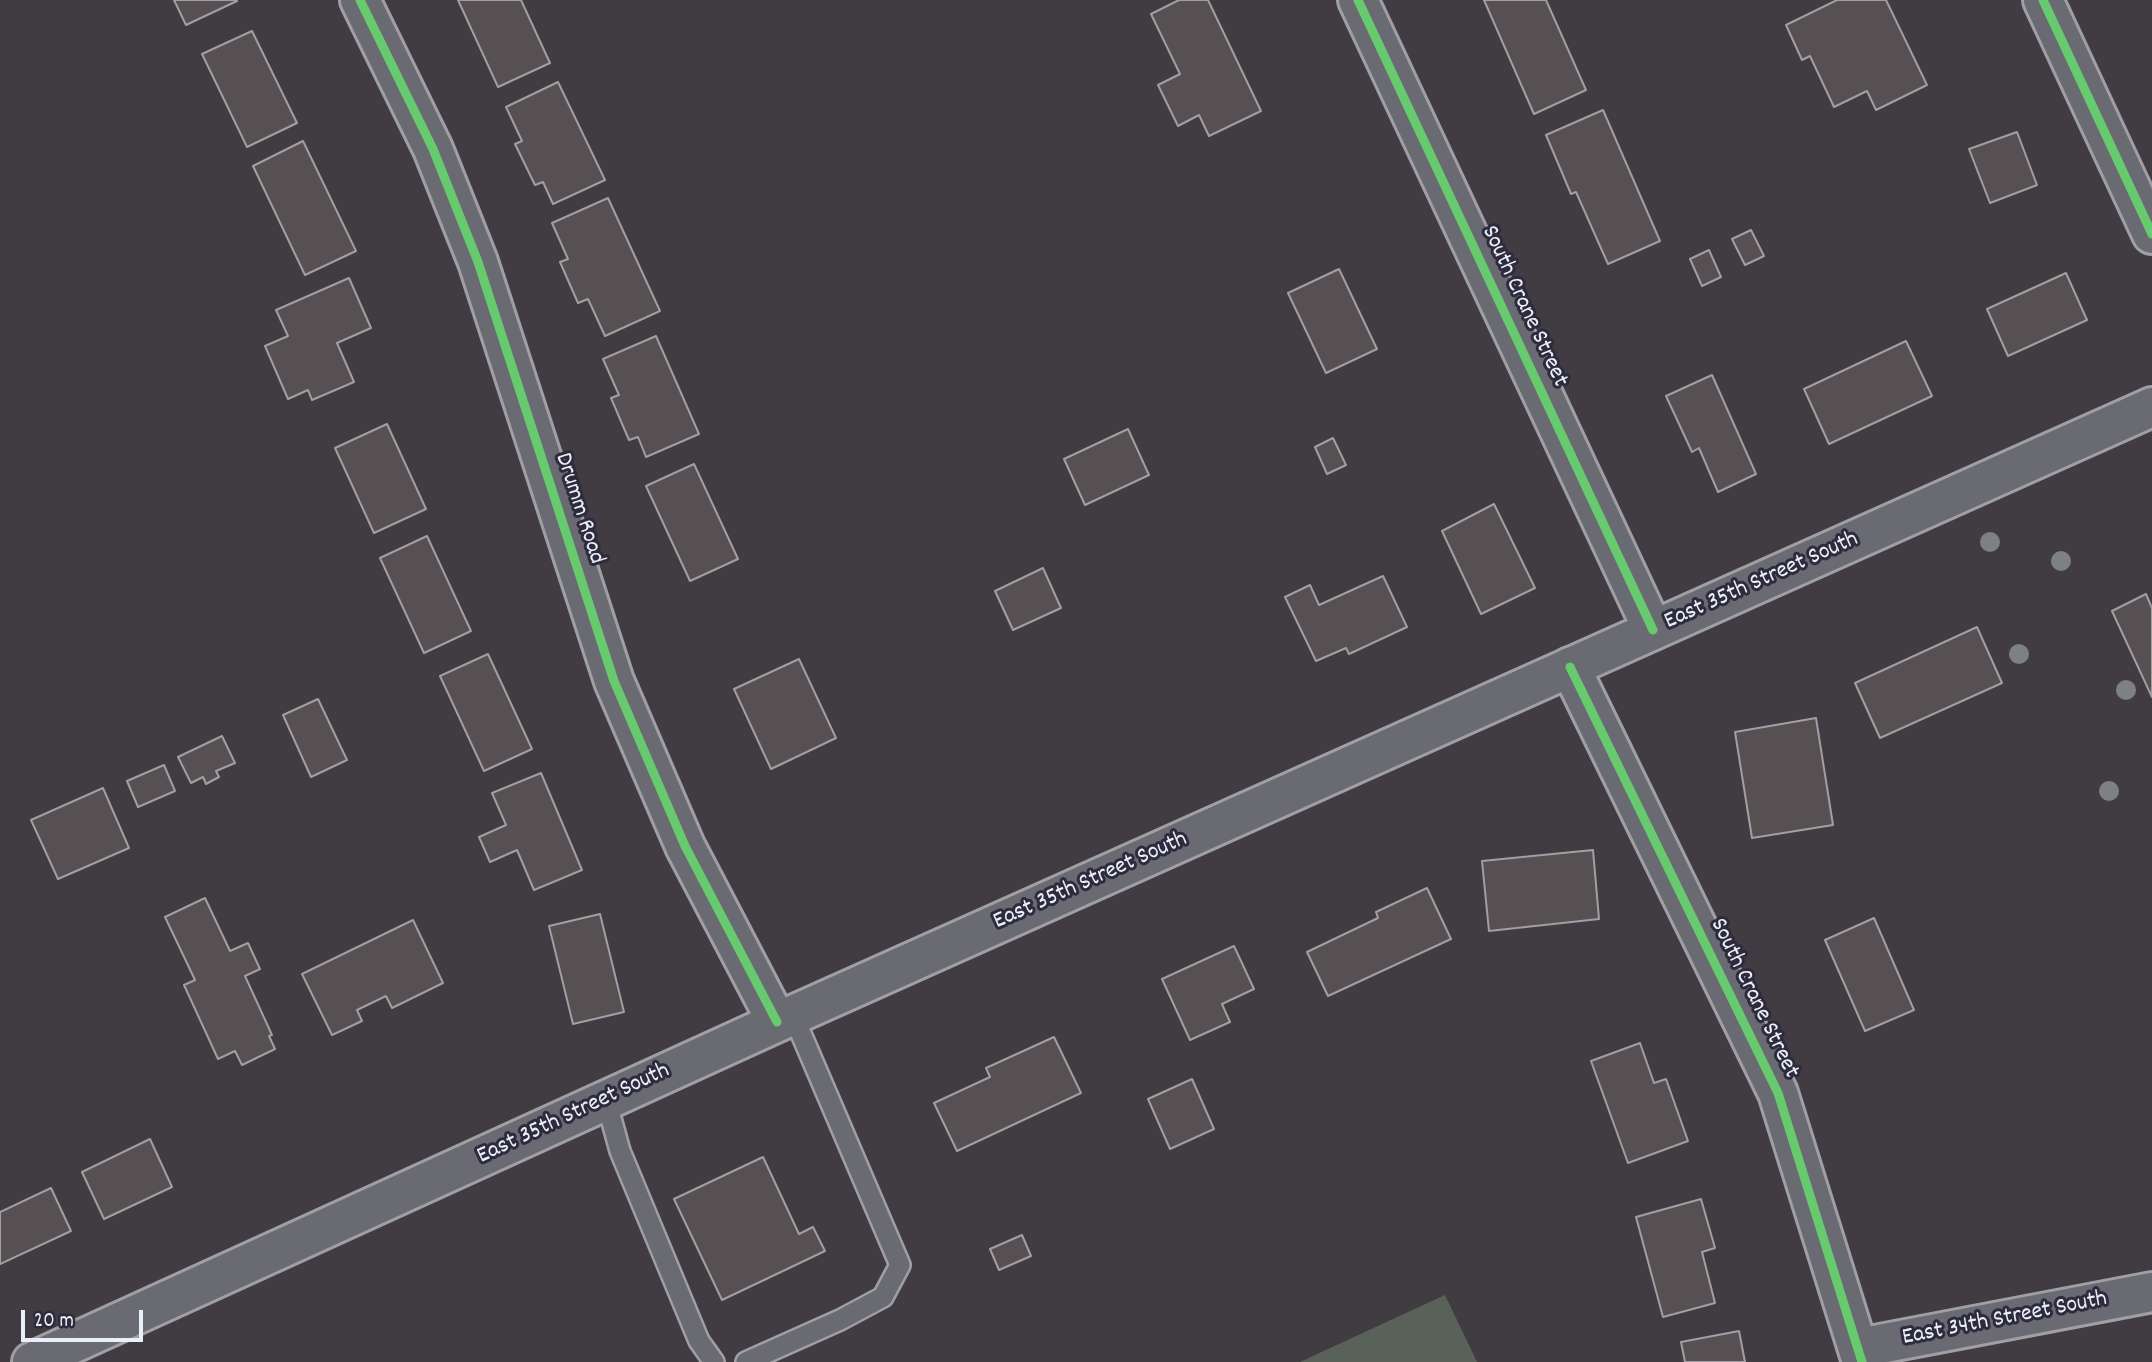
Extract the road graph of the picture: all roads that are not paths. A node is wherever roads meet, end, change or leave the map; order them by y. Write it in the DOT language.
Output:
graph roads {
  1 [pos="360,0"];
  2 [pos="1358,0"];
  3 [pos="2043,0"];
  4 [pos="2152,234"];
  5 [pos="2152,407"];
  6 [pos="1653,630"];
  7 [pos="1570,667"];
  8 [pos="785,1018"];
  9 [pos="606,1100"];
  10 [pos="2152,1292"];
  11 [pos="1860,1355"];
  12 [pos="32,1362"];
  13 [pos="714,1362"];
  14 [pos="746,1362"];
  1 -- 8 [label="street, Drumm Road"];
  2 -- 6 [label="street, South Crane Street"];
  3 -- 4 [label="street"];
  5 -- 6 [label="street, East 35th Street South"];
  6 -- 7 [label="street, East 35th Street South"];
  7 -- 8 [label="street, East 35th Street South"];
  7 -- 11 [label="street, South Crane Street"];
  8 -- 9 [label="street, East 35th Street South"];
  8 -- 14 [label="lane"];
  9 -- 12 [label="street, East 35th Street South"];
  9 -- 13 [label="lane"];
  10 -- 11 [label="street, East 34th Street South"];
}
